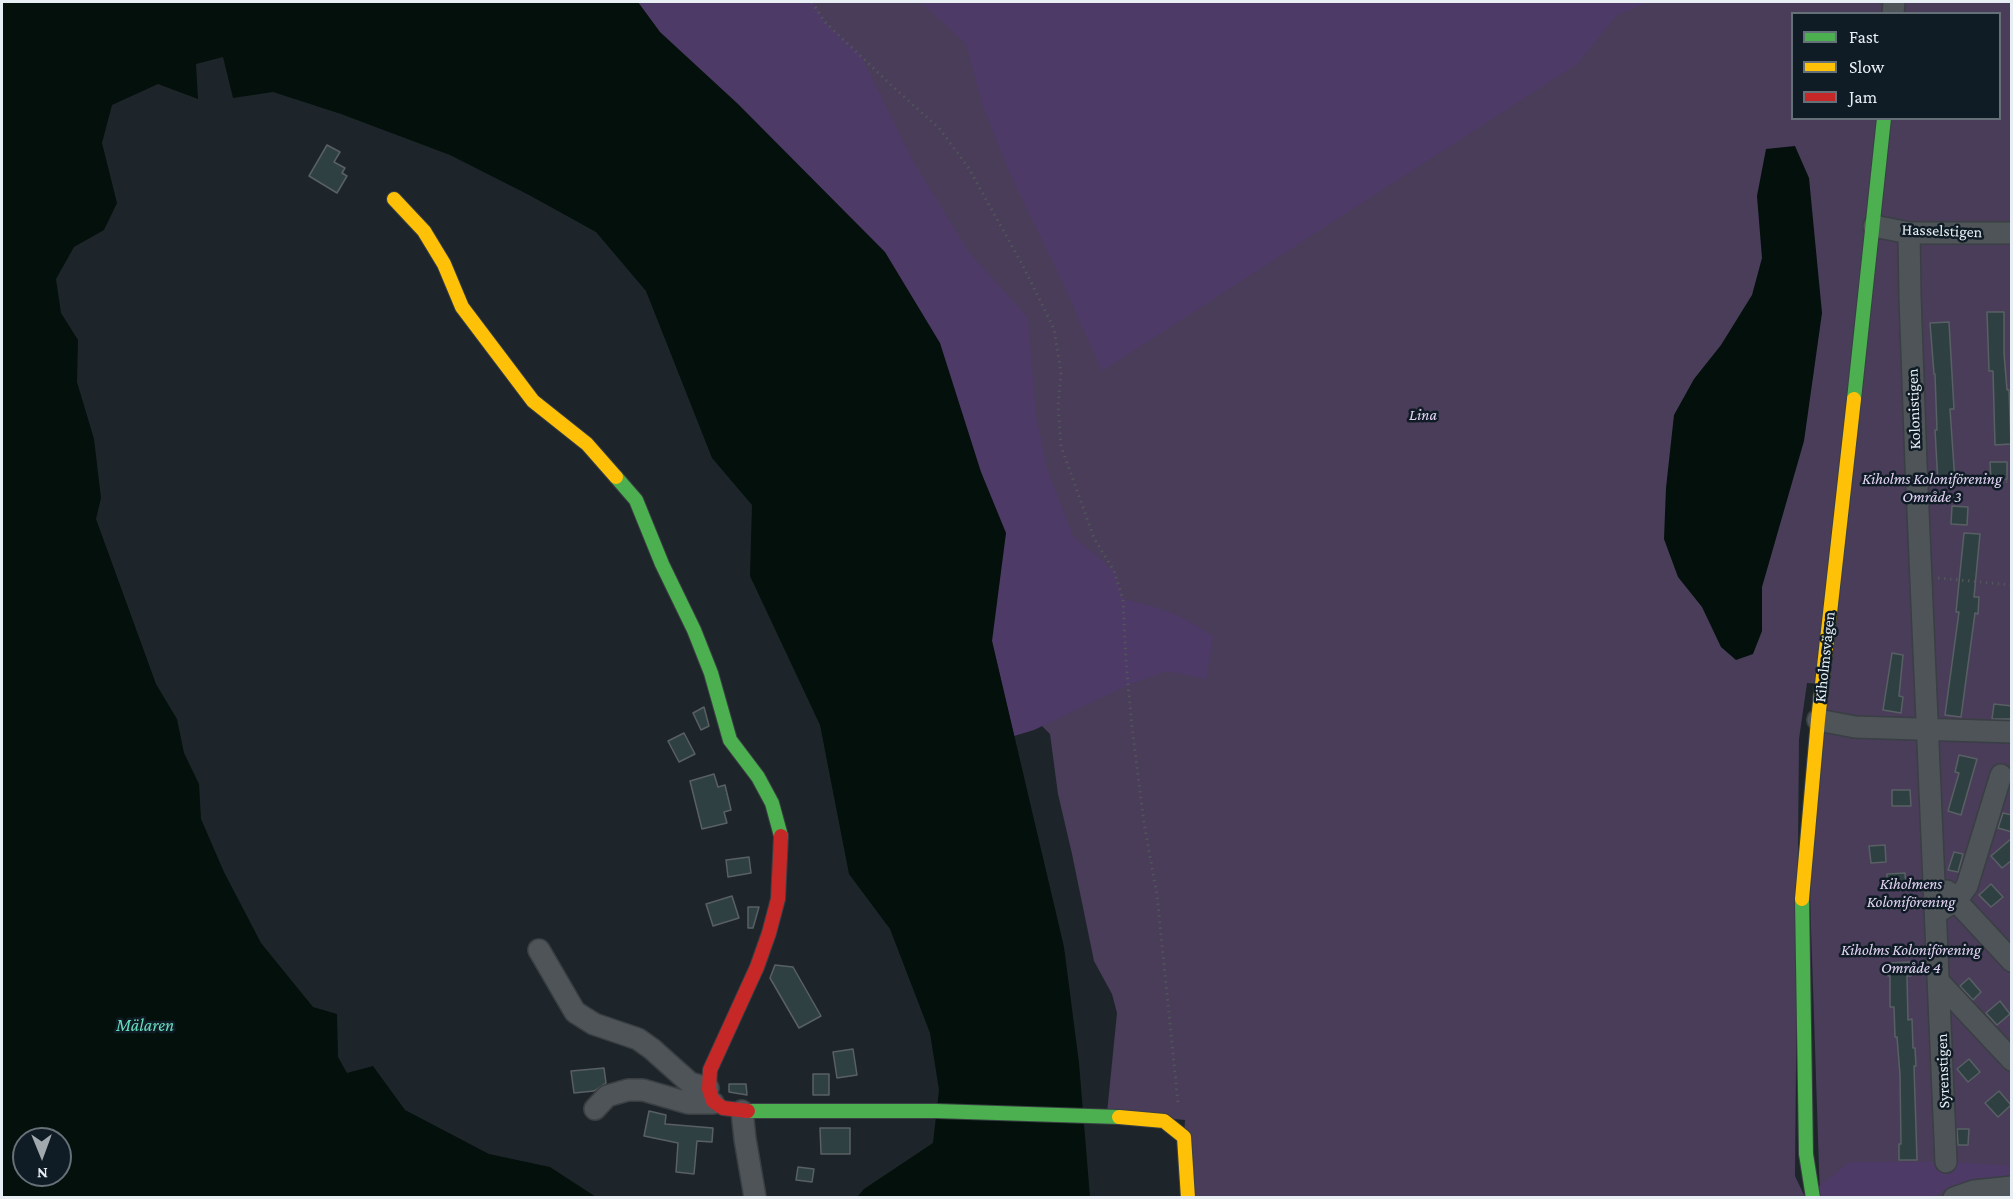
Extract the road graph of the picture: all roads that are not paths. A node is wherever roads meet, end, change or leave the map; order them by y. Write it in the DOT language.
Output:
graph roads {
  1 [pos="1884,120"];
  2 [pos="394,199"];
  3 [pos="1874,226"];
  4 [pos="1909,233"];
  5 [pos="2012,233"];
  6 [pos="1818,720"];
  7 [pos="1928,730"];
  8 [pos="2012,732"];
  9 [pos="2001,776"];
  10 [pos="1934,877"];
  11 [pos="1956,901"];
  12 [pos="1936,913"];
  13 [pos="539,950"];
  14 [pos="2012,961"];
  15 [pos="1938,981"];
  16 [pos="2012,1060"];
  17 [pos="711,1096"];
  18 [pos="595,1109"];
  19 [pos="742,1111"];
  20 [pos="1946,1162"];
  21 [pos="2012,1187"];
  22 [pos="755,1197"];
  23 [pos="1188,1197"];
  24 [pos="1812,1197"];
  25 [pos="1954,1197"];
  1 -- 3 [label="street, Kiholmsvägen"];
  2 -- 17 [label="street"];
  3 -- 4 [label="street, Hasselstigen"];
  3 -- 6 [label="street, Kiholmsvägen"];
  4 -- 5 [label="street, Hasselstigen"];
  4 -- 7 [label="street, Kolonistigen"];
  6 -- 7 [label="street"];
  6 -- 24 [label="street, Kiholmsvägen"];
  7 -- 8 [label="street"];
  7 -- 10 [label="street, Syrenstigen"];
  9 -- 11 [label="street"];
  10 -- 11 [label="street"];
  10 -- 12 [label="street, Syrenstigen"];
  11 -- 12 [label="street"];
  11 -- 14 [label="street"];
  12 -- 15 [label="street, Syrenstigen"];
  13 -- 17 [label="street"];
  15 -- 16 [label="street"];
  15 -- 20 [label="street, Syrenstigen"];
  17 -- 18 [label="street"];
  17 -- 19 [label="street"];
  19 -- 22 [label="street"];
  19 -- 23 [label="street"];
  21 -- 25 [label="street"];
}
